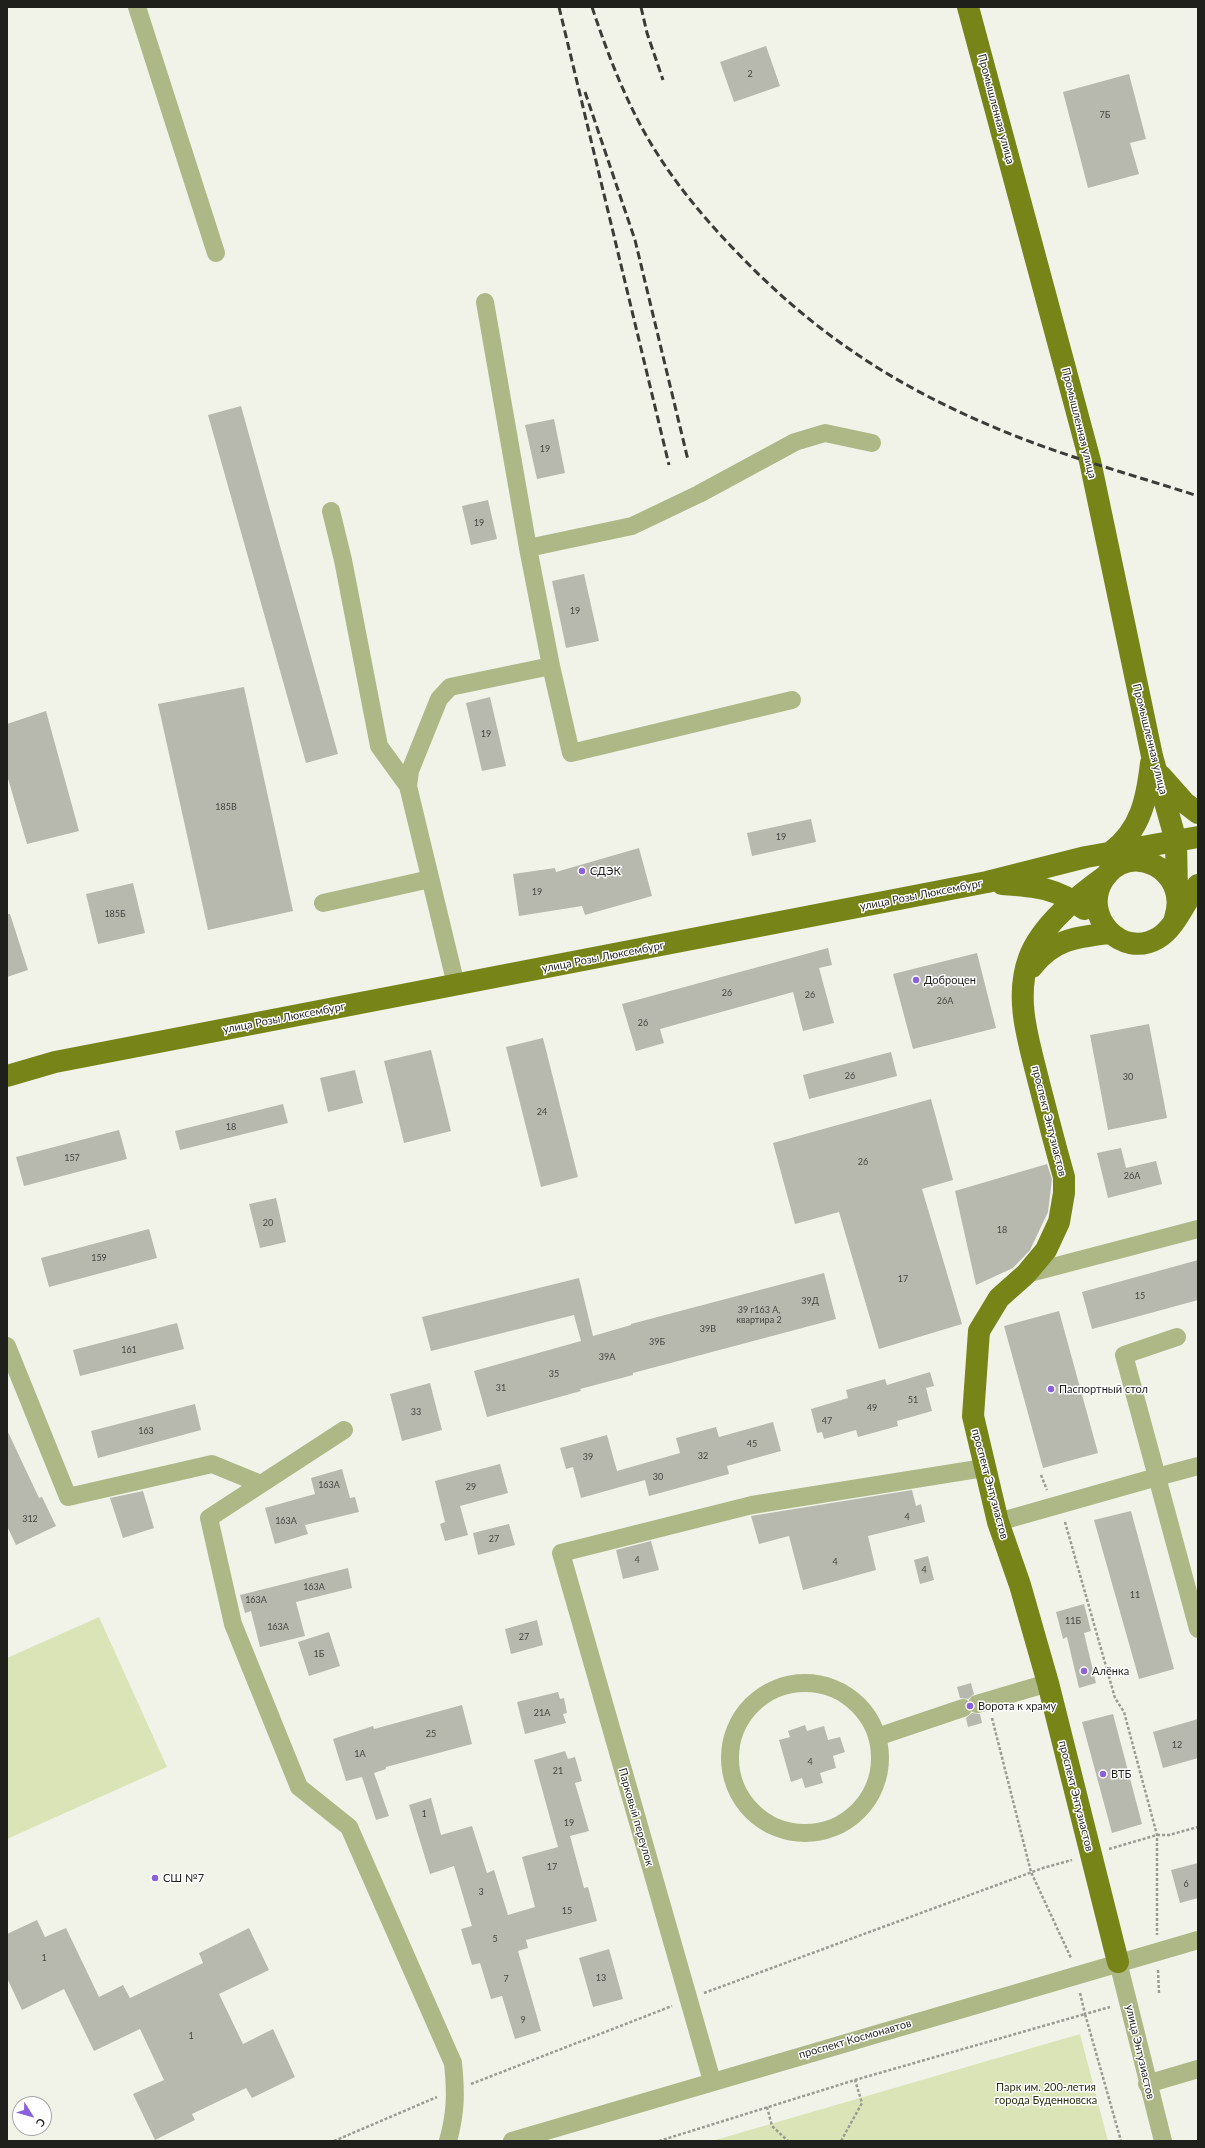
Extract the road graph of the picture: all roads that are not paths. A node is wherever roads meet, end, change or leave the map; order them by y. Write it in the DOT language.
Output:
graph roads {
  1 [pos="137,7"];
  2 [pos="968,7"];
  3 [pos="216,253"];
  4 [pos="485,302"];
  5 [pos="872,443"];
  6 [pos="331,511"];
  7 [pos="528,548"];
  8 [pos="551,666"];
  9 [pos="792,700"];
  10 [pos="1155,763"];
  11 [pos="408,786"];
  12 [pos="1198,813"];
  13 [pos="1198,837"];
  14 [pos="1176,841"];
  15 [pos="1111,852"];
  16 [pos="1142,861"];
  17 [pos="1107,875"];
  18 [pos="430,879"];
  19 [pos="987,882"];
  20 [pos="1198,885"];
  21 [pos="1177,893"];
  22 [pos="1074,901"];
  23 [pos="323,902"];
  24 [pos="1175,918"];
  25 [pos="1107,930"];
  26 [pos="1024,977"];
  27 [pos="456,985"];
  28 [pos="7,1076"];
  29 [pos="1198,1229"];
  30 [pos="1026,1274"];
  31 [pos="1177,1337"];
  32 [pos="7,1346"];
  33 [pos="344,1430"];
  34 [pos="1198,1466"];
  35 [pos="984,1468"];
  36 [pos="1157,1477"];
  37 [pos="261,1484"];
  38 [pos="998,1522"];
  39 [pos="1198,1629"];
  40 [pos="1048,1682"];
  41 [pos="877,1737"];
  42 [pos="1198,1940"];
  43 [pos="1118,1962"];
  44 [pos="1198,2070"];
  45 [pos="712,2081"];
  46 [pos="1147,2084"];
  47 [pos="448,2141"];
  48 [pos="512,2141"];
  49 [pos="1162,2141"];
  1 -- 3 [label="street"];
  2 -- 10 [label="main road, Промышленная улица"];
  4 -- 7 [label="street"];
  5 -- 7 [label="street"];
  6 -- 11 [label="street"];
  7 -- 8 [label="street"];
  8 -- 9 [label="street"];
  8 -- 11 [label="street"];
  10 -- 12 [label="main road"];
  10 -- 14 [label="main road, Промышленная улица"];
  10 -- 15 [label="main road"];
  11 -- 18 [label="street"];
  13 -- 14 [label="main road, улица Розы Люксембург"];
  14 -- 15 [label="main road, улица Розы Люксембург"];
  14 -- 21 [label="main road, Промышленная улица"];
  15 -- 16 [label="main road"];
  15 -- 19 [label="main road, улица Розы Люксембург"];
  16 -- 17 [label="main road"];
  16 -- 21 [label="main road"];
  17 -- 22 [label="main road, проспект Энтузиастов"];
  17 -- 25 [label="main road"];
  18 -- 23 [label="street"];
  18 -- 27 [label="street"];
  19 -- 22 [label="main road"];
  19 -- 27 [label="main road, улица Розы Люксембург"];
  20 -- 24 [label="main road"];
  21 -- 24 [label="main road"];
  22 -- 25 [label="main road"];
  22 -- 26 [label="main road, проспект Энтузиастов"];
  24 -- 25 [label="main road"];
  25 -- 26 [label="main road"];
  26 -- 30 [label="main road, проспект Энтузиастов"];
  27 -- 28 [label="main road, улица Розы Люксембург"];
  29 -- 30 [label="street"];
  30 -- 35 [label="main road, проспект Энтузиастов"];
  31 -- 36 [label="street"];
  32 -- 37 [label="street"];
  33 -- 37 [label="street"];
  34 -- 36 [label="street"];
  35 -- 38 [label="main road, проспект Энтузиастов"];
  35 -- 45 [label="street, Парковый переулок"];
  36 -- 38 [label="street"];
  36 -- 39 [label="street"];
  37 -- 47 [label="street"];
  38 -- 40 [label="main road, проспект Энтузиастов"];
  40 -- 41 [label="street"];
  40 -- 43 [label="main road, проспект Энтузиастов"];
  41 -- 41 [label="street"];
  42 -- 43 [label="street, проспект Космонавтов"];
  43 -- 45 [label="street, проспект Космонавтов"];
  43 -- 46 [label="street, улица Энтузиастов"];
  44 -- 46 [label="street"];
  45 -- 48 [label="street, проспект Космонавтов"];
  46 -- 49 [label="street, улица Энтузиастов"];
}
